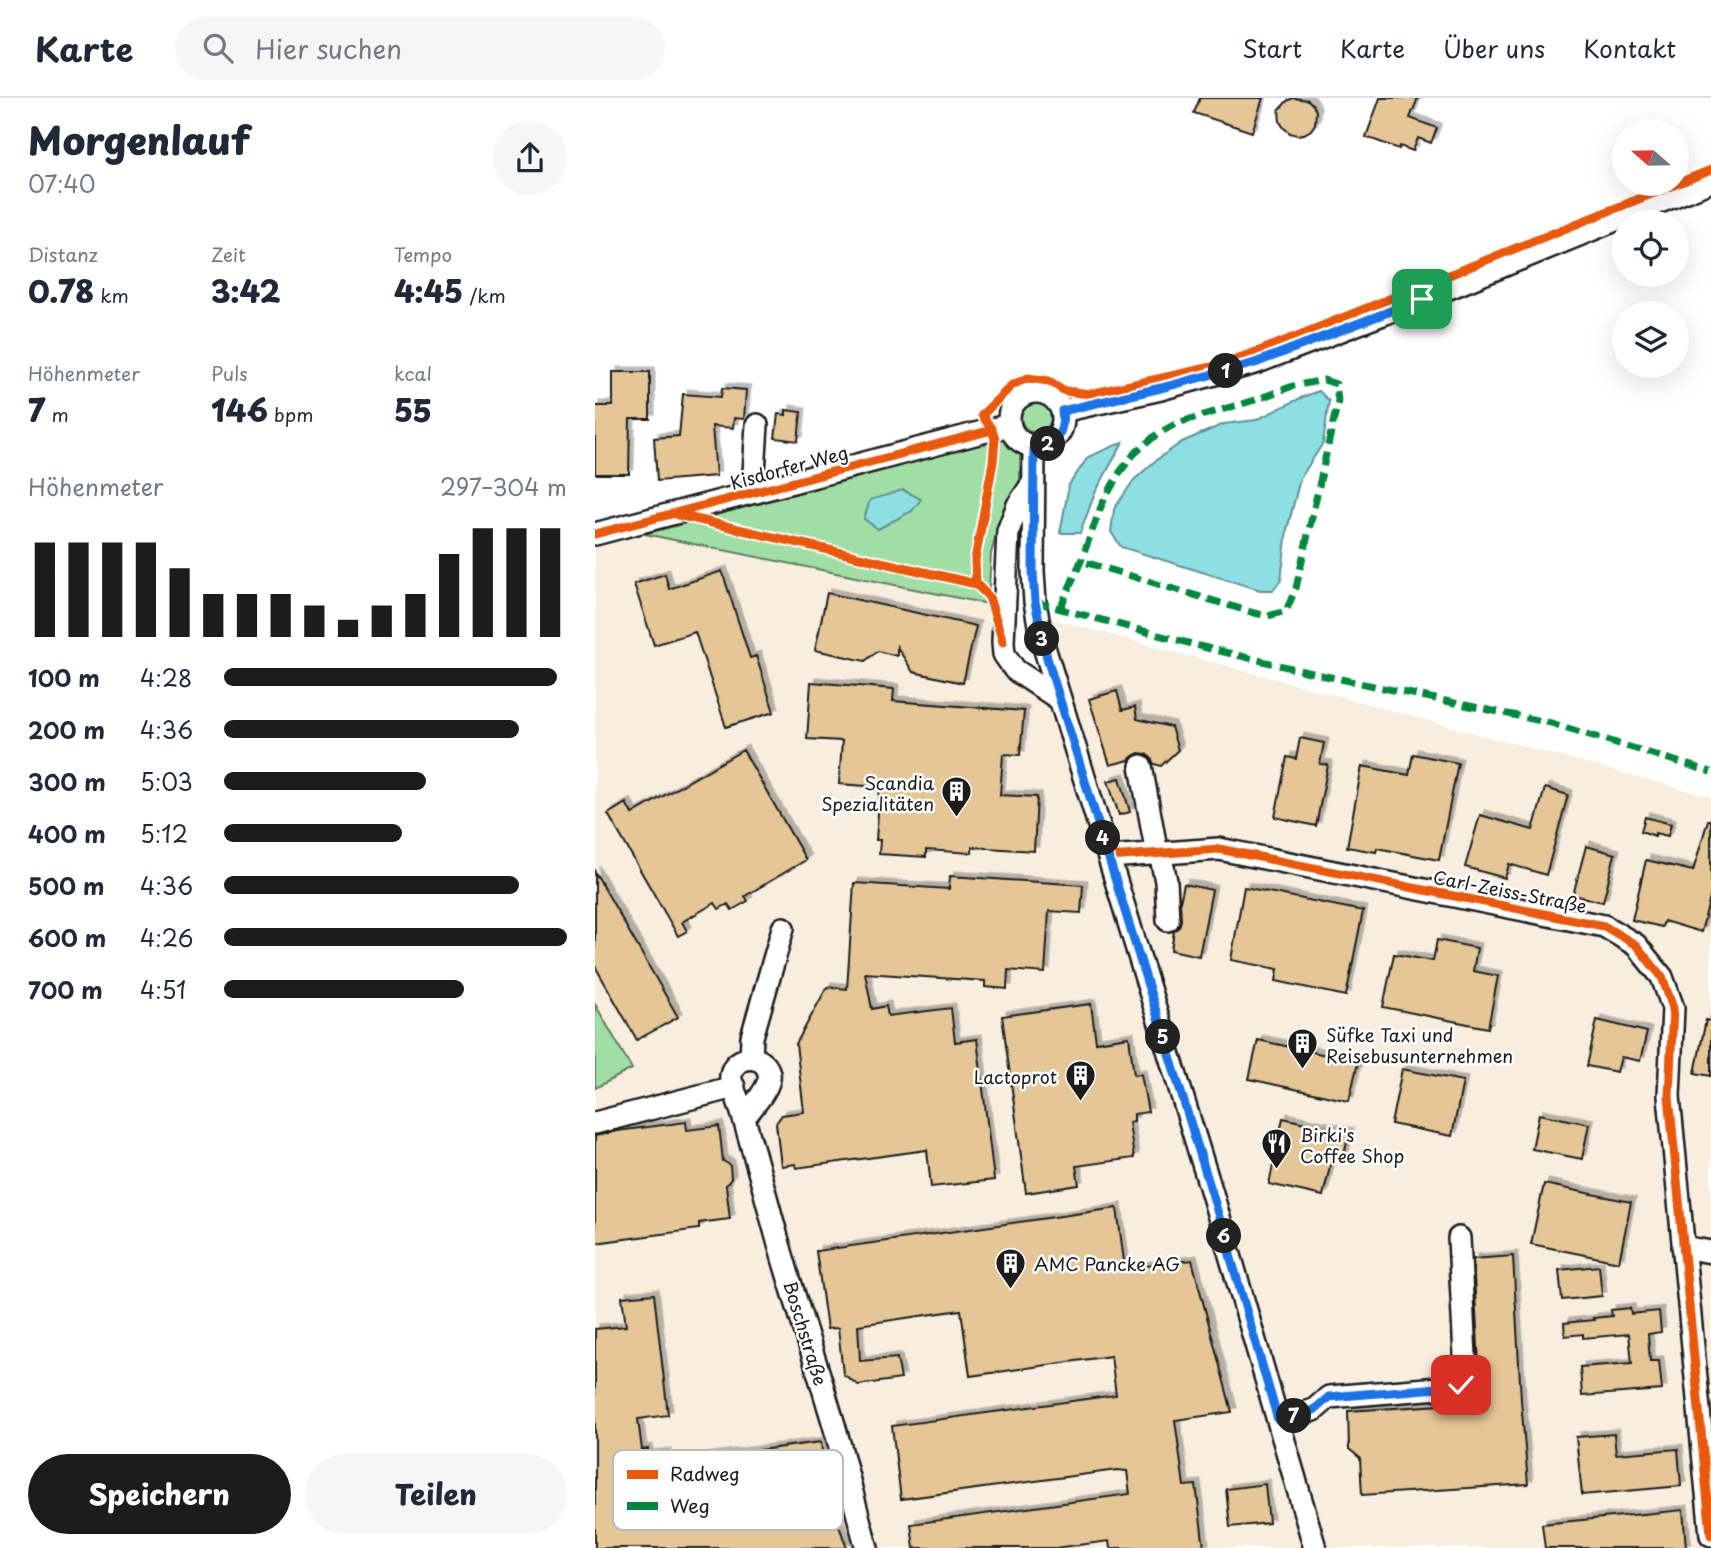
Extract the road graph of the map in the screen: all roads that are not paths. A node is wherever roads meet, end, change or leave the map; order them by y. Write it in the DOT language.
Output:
graph roads {
  1 [pos="1711,181"];
  2 [pos="1062,411"];
  3 [pos="757,425"];
  4 [pos="1009,425"];
  5 [pos="1034,447"];
  6 [pos="1033,483"];
  7 [pos="757,492"];
  8 [pos="595,534"];
  9 [pos="1059,699"];
  10 [pos="1141,766"];
  11 [pos="1159,853"];
  12 [pos="1109,857"];
  13 [pos="1168,920"];
  14 [pos="783,928"];
  15 [pos="751,1058"];
  16 [pos="734,1087"];
  17 [pos="744,1118"];
  18 [pos="595,1123"];
  19 [pos="1459,1238"];
  20 [pos="1683,1247"];
  21 [pos="1711,1252"];
  22 [pos="1278,1420"];
  23 [pos="841,1450"];
  24 [pos="843,1458"];
  25 [pos="1711,1535"];
  26 [pos="867,1548"];
  27 [pos="1315,1548"];
  1 -- 2 [label="street"];
  2 -- 4 [label="street"];
  2 -- 5 [label="street"];
  3 -- 7 [label="street"];
  4 -- 5 [label="street"];
  4 -- 7 [label="street, Kisdorfer Weg"];
  5 -- 6 [label="street"];
  6 -- 9 [label="street"];
  6 -- 9 [label="street"];
  7 -- 8 [label="street, Kisdorfer Weg"];
  9 -- 12 [label="street"];
  10 -- 11 [label="street"];
  11 -- 12 [label="street, Carl-Zeiss-Straße"];
  11 -- 13 [label="street"];
  11 -- 20 [label="street, Carl-Zeiss-Straße"];
  12 -- 22 [label="street"];
  14 -- 15 [label="street"];
  15 -- 16 [label="street"];
  15 -- 17 [label="street"];
  16 -- 17 [label="street, Boschstraße"];
  16 -- 18 [label="street"];
  17 -- 23 [label="street, Boschstraße"];
  19 -- 22 [label="street"];
  20 -- 21 [label="street"];
  20 -- 25 [label="street, Carl-Zeiss-Straße"];
  22 -- 27 [label="street"];
  24 -- 26 [label="street, Boschstraße"];
}
